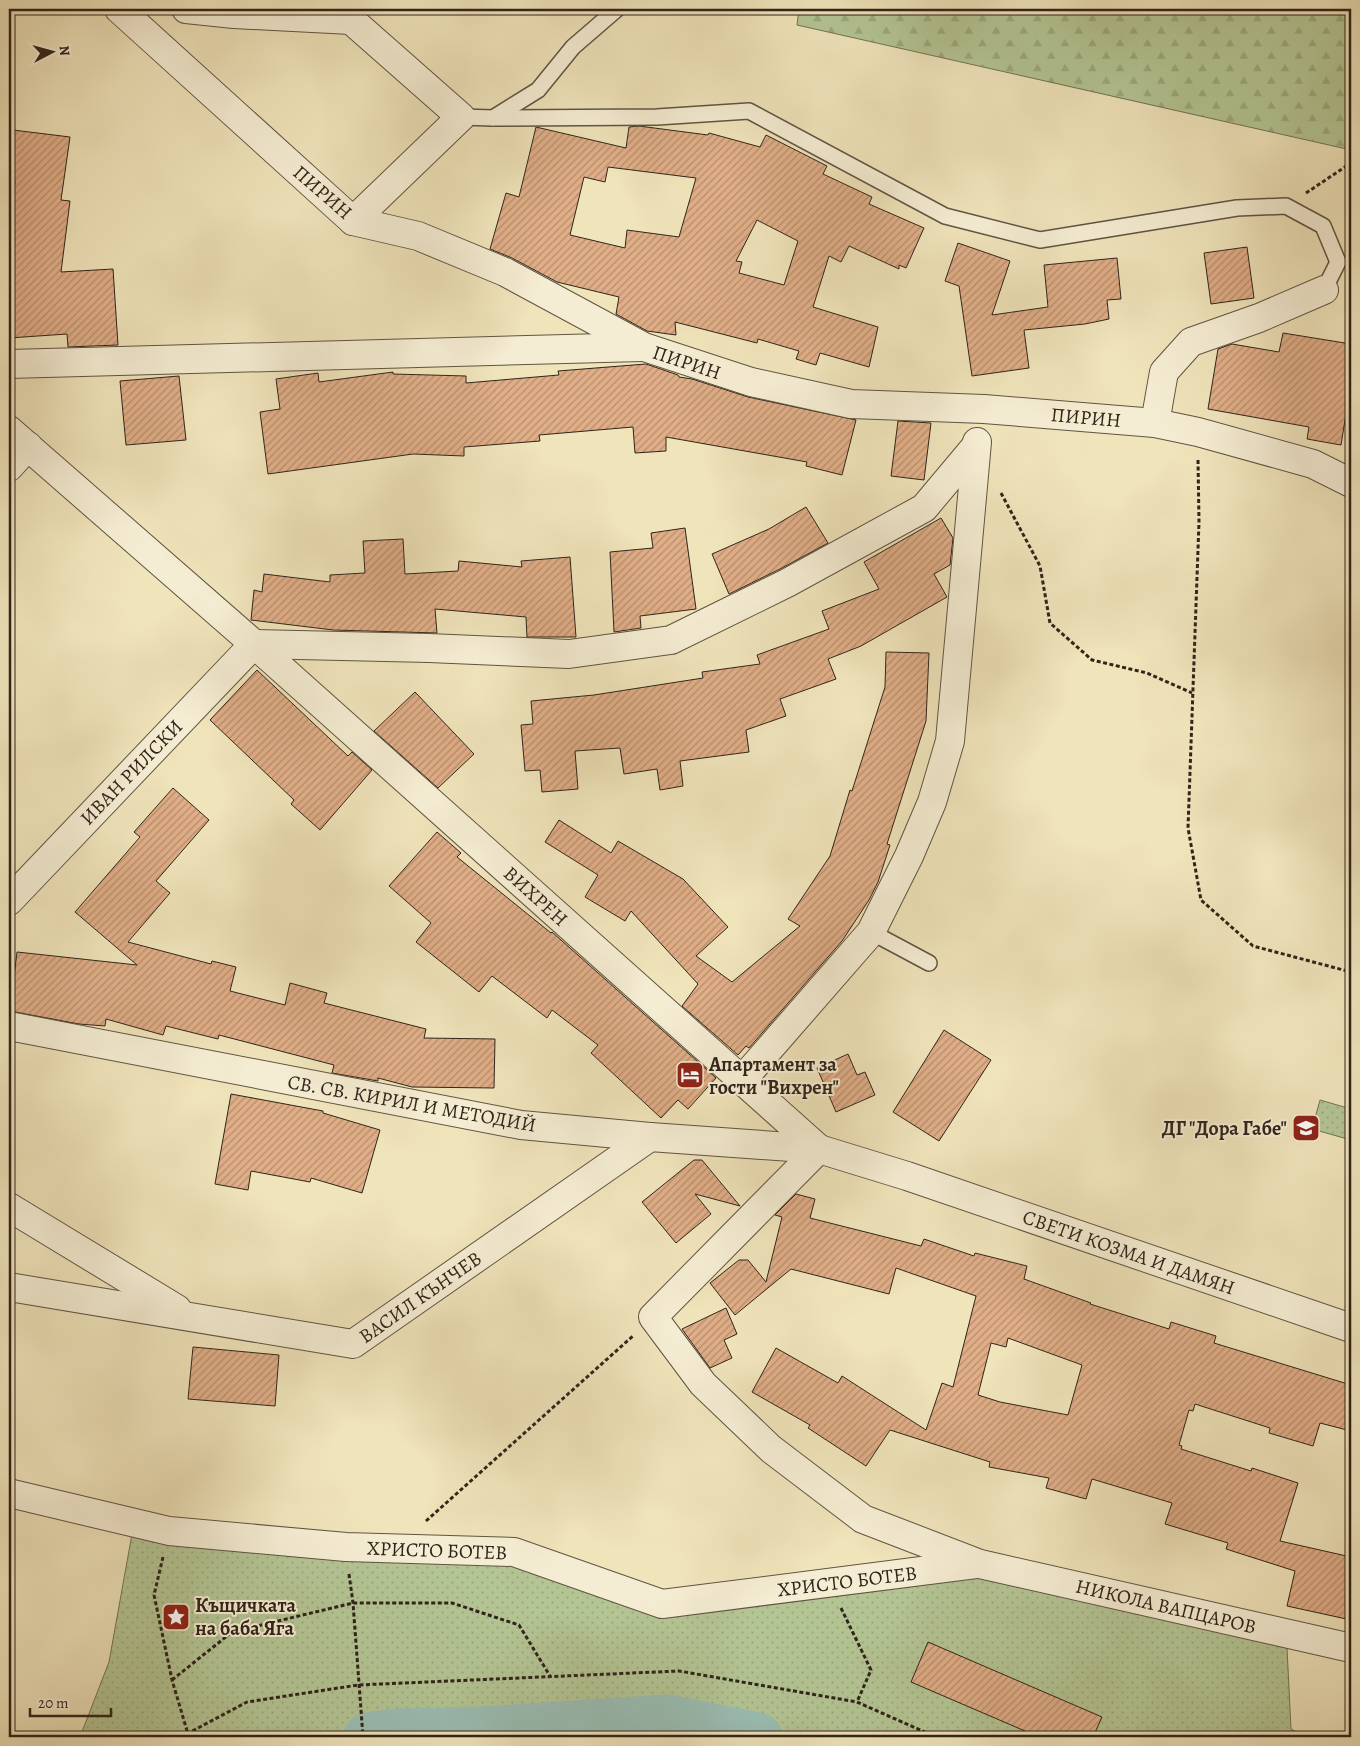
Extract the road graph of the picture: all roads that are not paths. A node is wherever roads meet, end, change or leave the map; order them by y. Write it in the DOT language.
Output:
graph roads {
  1 [pos="119,9"];
  2 [pos="186,9"];
  3 [pos="617,9"];
  4 [pos="461,116"];
  5 [pos="493,118"];
  6 [pos="353,220"];
  7 [pos="1324,290"];
  8 [pos="644,347"];
  9 [pos="9,364"];
  10 [pos="984,409"];
  11 [pos="1155,423"];
  12 [pos="18,438"];
  13 [pos="976,446"];
  14 [pos="9,467"];
  15 [pos="1351,483"];
  16 [pos="254,644"];
  17 [pos="9,900"];
  18 [pos="871,932"];
  19 [pos="929,964"];
  20 [pos="9,1026"];
  21 [pos="742,1080"];
  22 [pos="650,1137"];
  23 [pos="819,1149"];
  24 [pos="9,1207"];
  25 [pos="9,1286"];
  26 [pos="189,1316"];
  27 [pos="1351,1328"];
  28 [pos="9,1493"];
  29 [pos="980,1564"];
  30 [pos="1351,1648"];
  1 -- 6 [label="street, ПИРИН"];
  2 -- 4 [label="street"];
  3 -- 5 [label="lane"];
  4 -- 5 [label="lane"];
  4 -- 6 [label="street"];
  5 -- 7 [label="lane"];
  6 -- 8 [label="street, ПИРИН"];
  7 -- 11 [label="street"];
  8 -- 9 [label="street"];
  8 -- 10 [label="street, ПИРИН"];
  10 -- 11 [label="street, ПИРИН"];
  10 -- 13 [label="street"];
  11 -- 15 [label="street, ПИРИН"];
  12 -- 14 [label="street"];
  12 -- 16 [label="street, ВИХРЕН"];
  13 -- 16 [label="street"];
  13 -- 18 [label="street"];
  16 -- 17 [label="street, ИВАН РИЛСКИ"];
  16 -- 21 [label="street, ВИХРЕН"];
  18 -- 19 [label="lane"];
  18 -- 21 [label="street"];
  20 -- 22 [label="street, СВ. СВ. КИРИЛ И МЕТОДИЙ"];
  21 -- 23 [label="street, ВИХРЕН"];
  22 -- 23 [label="street, СВ. СВ. КИРИЛ И МЕТОДИЙ"];
  22 -- 26 [label="street, ВАСИЛ КЪНЧЕВ"];
  23 -- 27 [label="street, СВЕТИ КОЗМА И ДАМЯН"];
  23 -- 29 [label="street"];
  24 -- 26 [label="street"];
  25 -- 26 [label="street, ВАСИЛ КЪНЧЕВ"];
  28 -- 29 [label="street, ХРИСТО БОТЕВ"];
  29 -- 30 [label="street, НИКОЛА ВАПЦАРОВ"];
}
